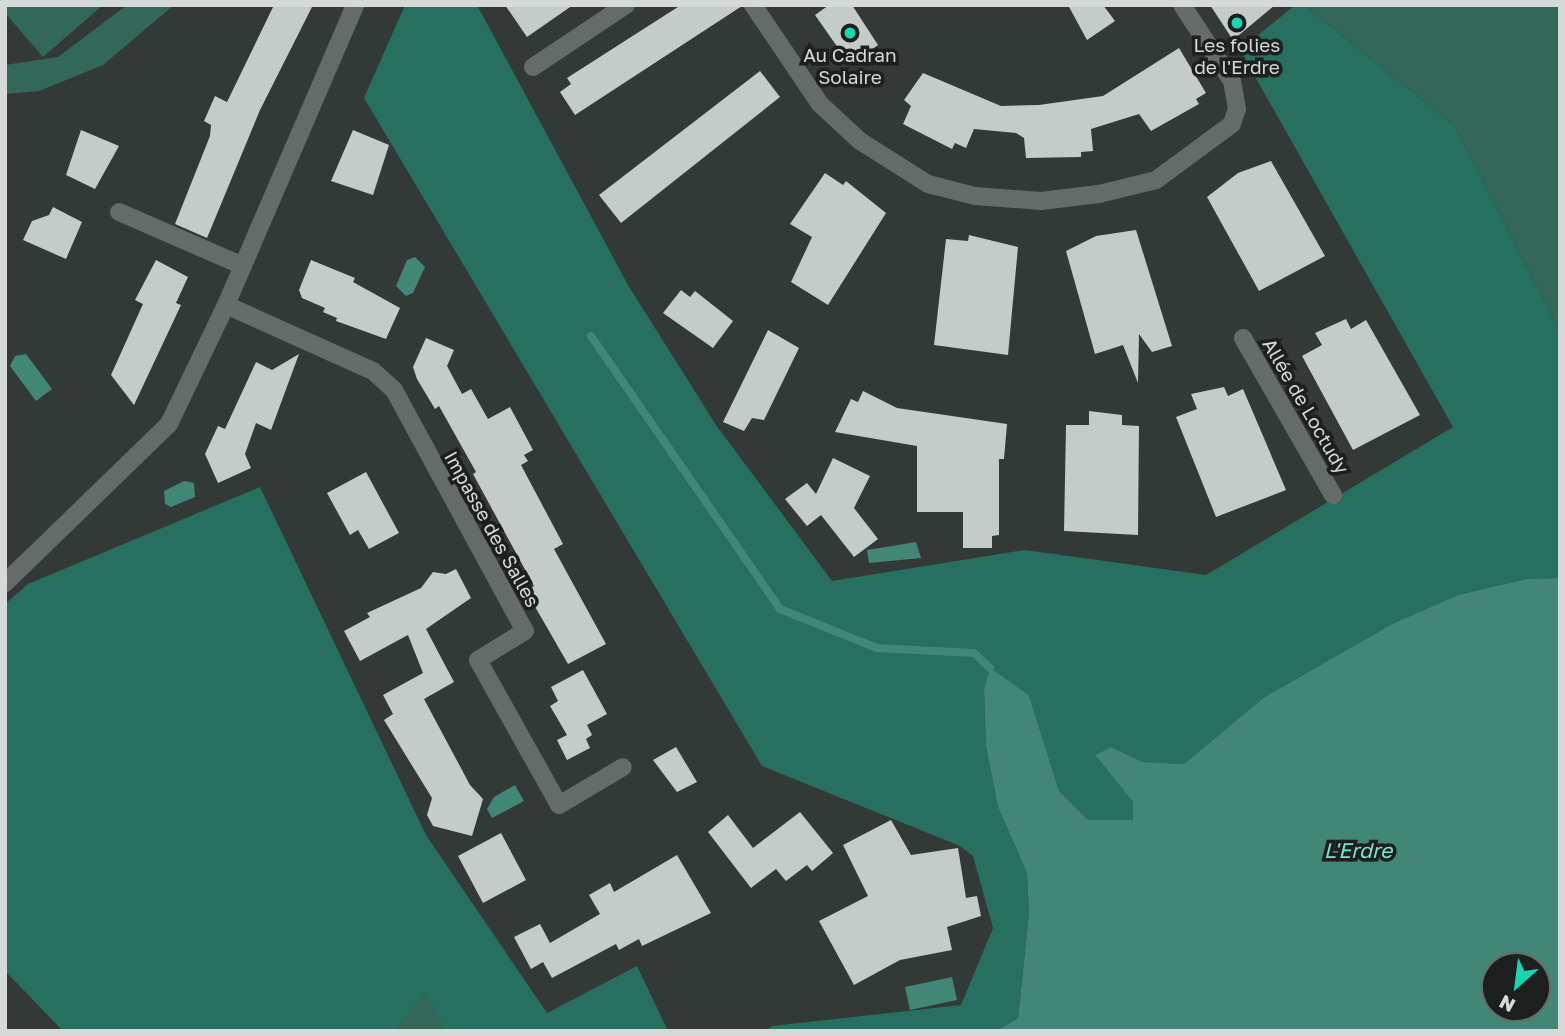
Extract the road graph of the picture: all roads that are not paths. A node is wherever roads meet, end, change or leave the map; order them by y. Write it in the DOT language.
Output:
graph roads {
  1 [pos="355,5"];
  2 [pos="626,5"];
  3 [pos="753,5"];
  4 [pos="1182,5"];
  5 [pos="533,67"];
  6 [pos="119,212"];
  7 [pos="243,266"];
  8 [pos="226,305"];
  9 [pos="1243,338"];
  10 [pos="1333,495"];
  11 [pos="5,583"];
  12 [pos="623,767"];
  1 -- 7 [label="street"];
  2 -- 5 [label="street"];
  3 -- 4 [label="street"];
  6 -- 7 [label="street"];
  7 -- 8 [label="street"];
  8 -- 11 [label="street"];
  8 -- 12 [label="street, Impasse des Salles"];
  9 -- 10 [label="street, Allée de Loctudy"];
}
